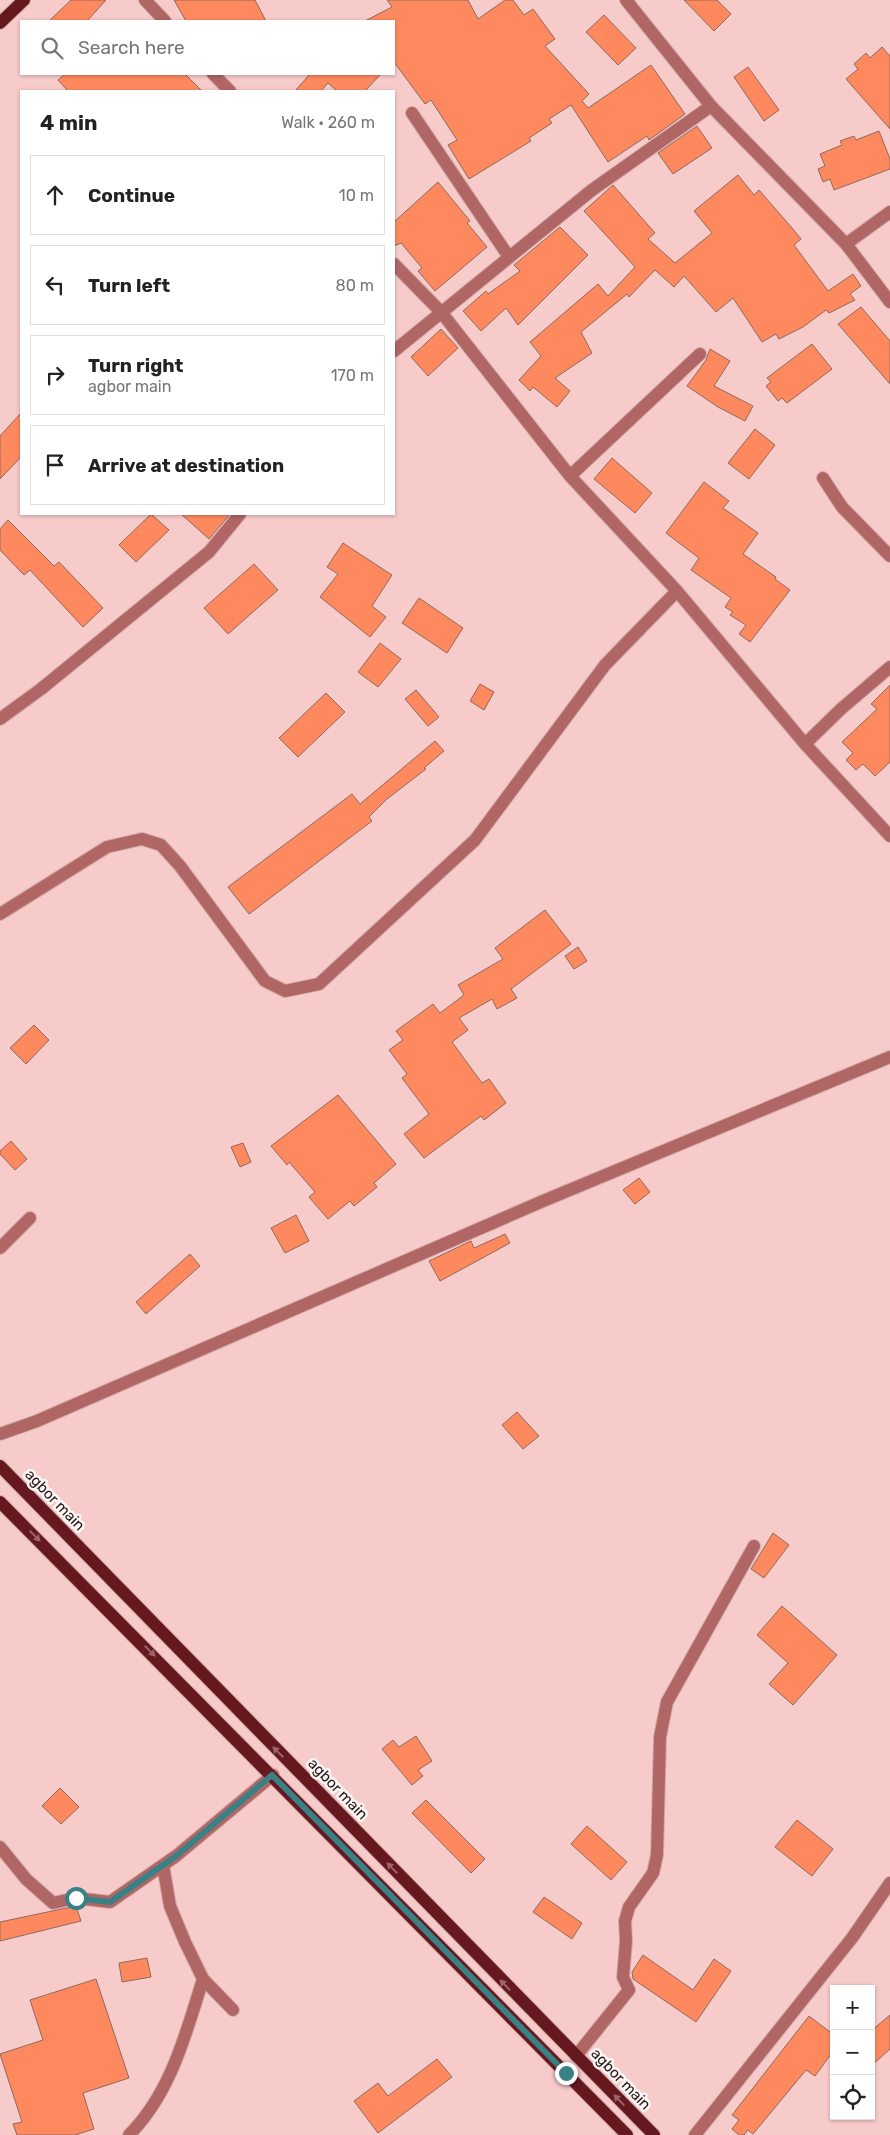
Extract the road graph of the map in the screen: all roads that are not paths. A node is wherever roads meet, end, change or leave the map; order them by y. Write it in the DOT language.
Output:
graph roads {
  1 [pos="24,0"];
  2 [pos="145,0"];
  3 [pos="626,0"];
  4 [pos="164,20"];
  5 [pos="0,23"];
  6 [pos="214,75"];
  7 [pos="229,90"];
  8 [pos="710,106"];
  9 [pos="412,113"];
  10 [pos="890,212"];
  11 [pos="846,244"];
  12 [pos="509,257"];
  13 [pos="395,265"];
  14 [pos="890,302"];
  15 [pos="441,312"];
  16 [pos="395,350"];
  17 [pos="700,354"];
  18 [pos="570,476"];
  19 [pos="824,478"];
  20 [pos="239,515"];
  21 [pos="890,556"];
  22 [pos="677,591"];
  23 [pos="890,667"];
  24 [pos="0,719"];
  25 [pos="805,744"];
  26 [pos="890,836"];
  27 [pos="0,914"];
  28 [pos="890,1057"];
  29 [pos="30,1218"];
  30 [pos="0,1248"];
  31 [pos="0,1434"];
  32 [pos="0,1466"];
  33 [pos="0,1502"];
  34 [pos="754,1546"];
  35 [pos="141,1612"];
  36 [pos="124,1625"];
  37 [pos="272,1775"];
  38 [pos="0,1848"];
  39 [pos="163,1865"];
  40 [pos="890,1882"];
  41 [pos="203,1979"];
  42 [pos="233,2010"];
  43 [pos="576,2056"];
  44 [pos="129,2135"];
  45 [pos="627,2135"];
  46 [pos="654,2135"];
  47 [pos="695,2135"];
  1 -- 5 [label="main road"];
  2 -- 4 [label="street"];
  3 -- 8 [label="street"];
  6 -- 7 [label="street"];
  8 -- 11 [label="street"];
  8 -- 12 [label="street"];
  9 -- 12 [label="street"];
  10 -- 11 [label="street"];
  11 -- 14 [label="street"];
  12 -- 15 [label="street"];
  13 -- 15 [label="street"];
  15 -- 16 [label="street"];
  15 -- 18 [label="street"];
  17 -- 18 [label="street"];
  18 -- 22 [label="street"];
  19 -- 21 [label="street"];
  20 -- 24 [label="street"];
  22 -- 25 [label="street"];
  22 -- 27 [label="street"];
  23 -- 25 [label="street"];
  25 -- 26 [label="street"];
  28 -- 31 [label="street"];
  29 -- 30 [label="street"];
  32 -- 35 [label="main road, agbor main"];
  33 -- 36 [label="main road, one-way"];
  34 -- 43 [label="street"];
  35 -- 36 [label="main road"];
  43 -- 35 [label="main road, agbor main, one-way"];
  36 -- 37 [label="main road, one-way"];
  37 -- 39 [label="street"];
  37 -- 45 [label="main road"];
  38 -- 39 [label="street"];
  39 -- 41 [label="street"];
  40 -- 47 [label="street"];
  41 -- 42 [label="street"];
  41 -- 44 [label="street"];
  46 -- 43 [label="main road, agbor main, one-way"];
}
